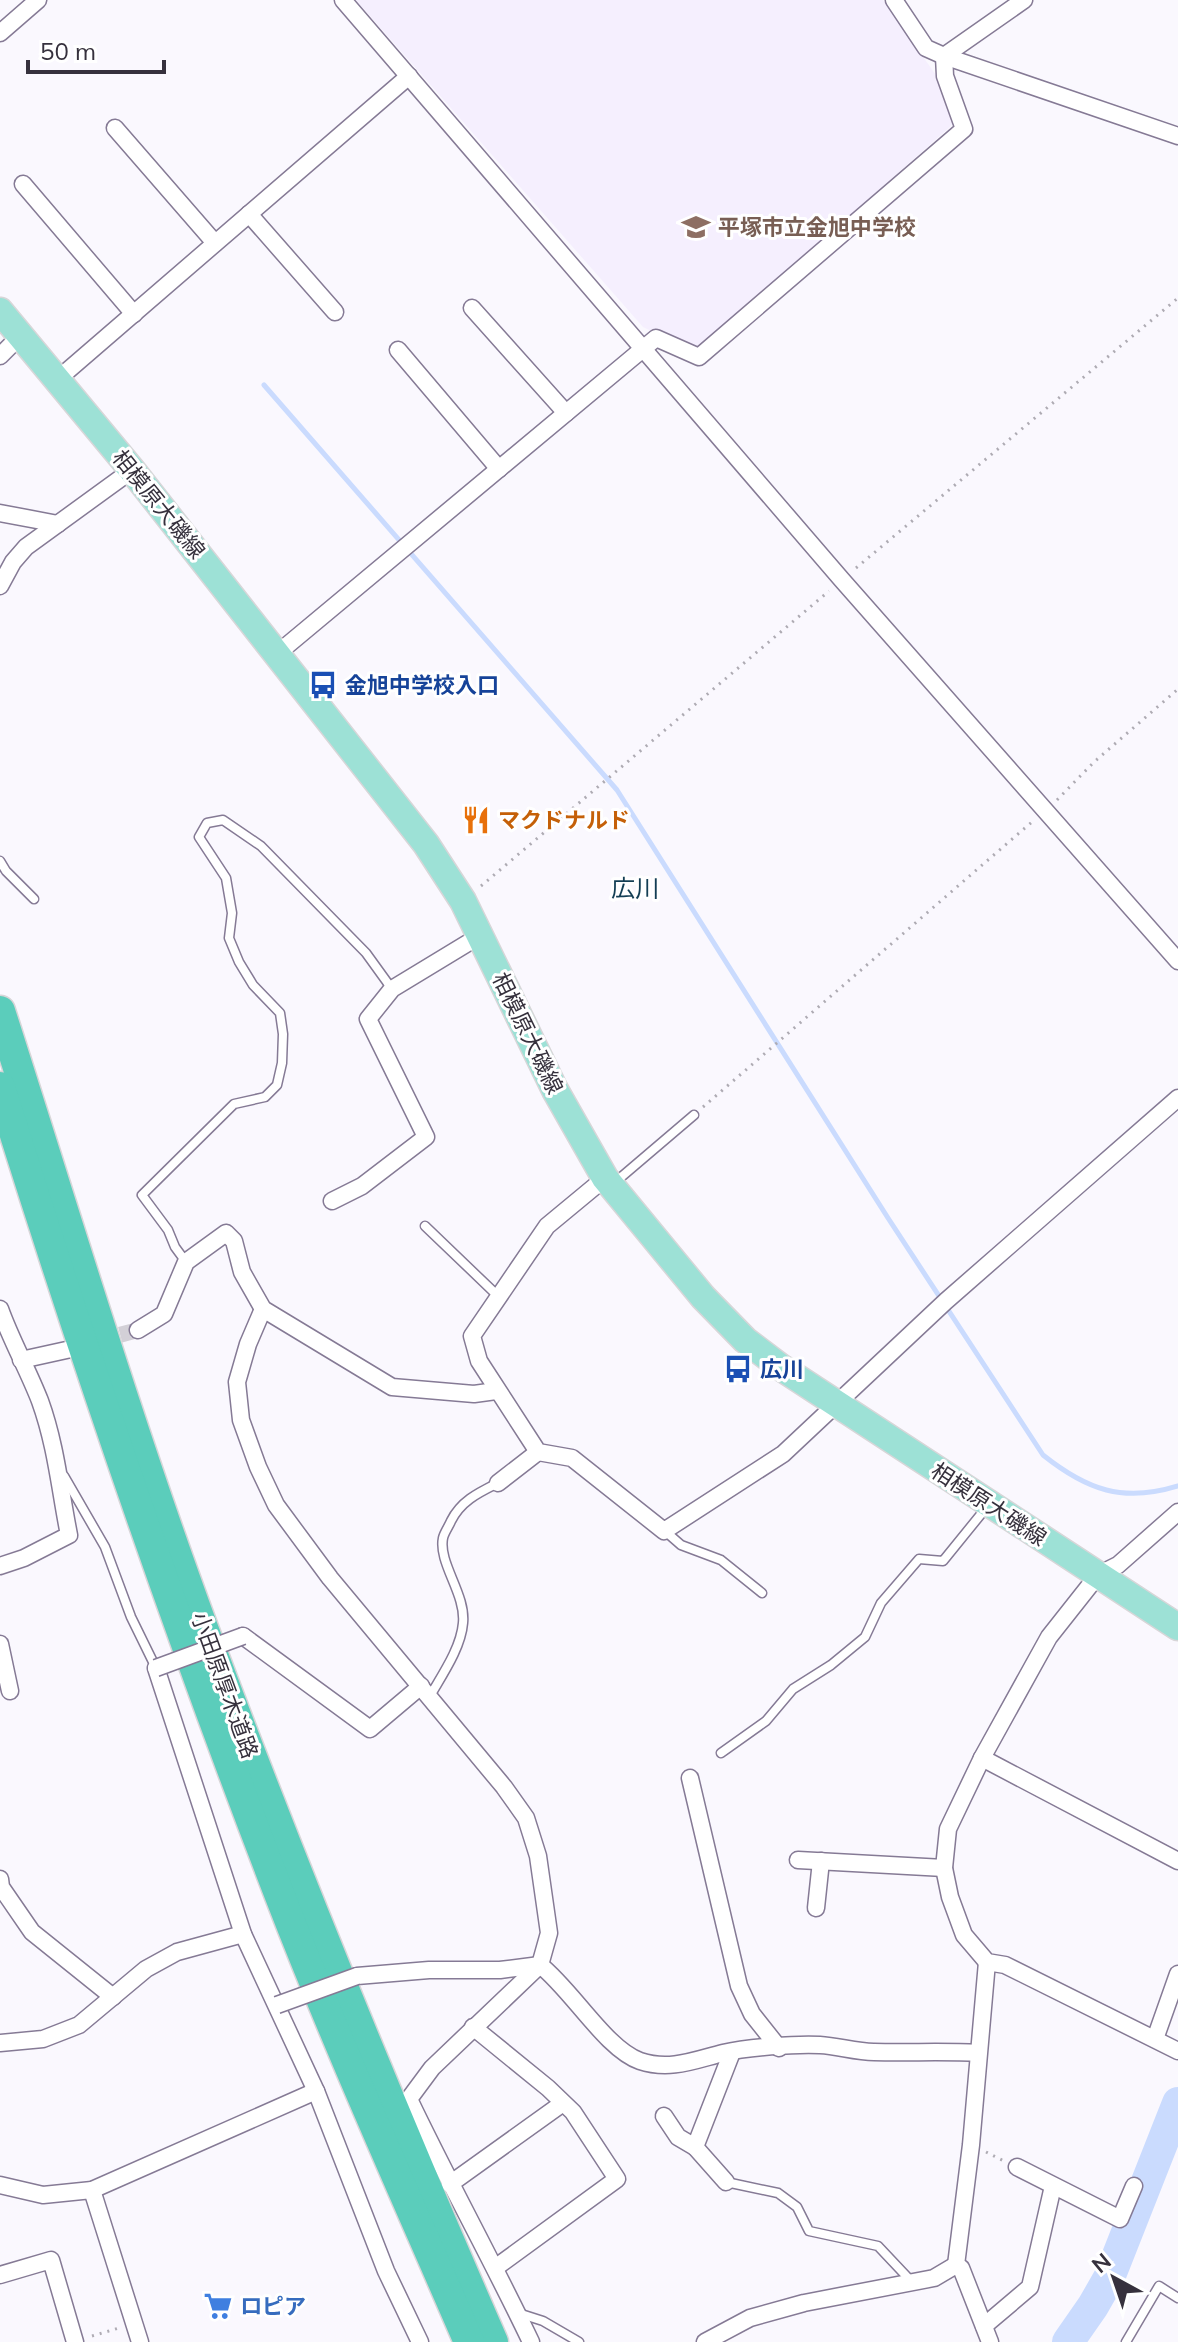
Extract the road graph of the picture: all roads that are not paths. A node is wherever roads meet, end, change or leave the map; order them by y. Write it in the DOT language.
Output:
graph roads {
  1 [pos="38,0"];
  2 [pos="343,0"];
  3 [pos="894,0"];
  4 [pos="1024,0"];
  5 [pos="0,33"];
  6 [pos="944,56"];
  7 [pos="409,76"];
  8 [pos="115,128"];
  9 [pos="1178,136"];
  10 [pos="23,184"];
  11 [pos="249,214"];
  12 [pos="215,243"];
  13 [pos="472,308"];
  14 [pos="0,311"];
  15 [pos="335,312"];
  16 [pos="134,314"];
  17 [pos="21,335"];
  18 [pos="644,348"];
  19 [pos="398,350"];
  20 [pos="0,356"];
  21 [pos="58,379"];
  22 [pos="566,413"];
  23 [pos="499,469"];
  24 [pos="132,470"];
  25 [pos="0,513"];
  26 [pos="58,524"];
  27 [pos="0,586"];
  28 [pos="278,653"];
  29 [pos="0,861"];
  30 [pos="34,899"];
  31 [pos="481,935"];
  32 [pos="1178,961"];
  33 [pos="392,989"];
  34 [pos="0,1011"];
  35 [pos="0,1087"];
  36 [pos="1178,1098"];
  37 [pos="694,1115"];
  38 [pos="609,1181"];
  39 [pos="332,1201"];
  40 [pos="425,1226"];
  41 [pos="186,1262"];
  42 [pos="498,1296"];
  43 [pos="0,1309"];
  44 [pos="263,1309"];
  45 [pos="138,1330"];
  46 [pos="71,1349"];
  47 [pos="21,1360"];
  48 [pos="496,1391"];
  49 [pos="836,1404"];
  50 [pos="538,1452"];
  51 [pos="58,1465"];
  52 [pos="498,1483"];
  53 [pos="989,1505"];
  54 [pos="1178,1512"];
  55 [pos="664,1531"];
  56 [pos="0,1566"];
  57 [pos="1098,1575"];
  58 [pos="762,1593"];
  59 [pos="1178,1627"];
  60 [pos="0,1644"];
  61 [pos="156,1668"];
  62 [pos="10,1691"];
  63 [pos="426,1691"];
  64 [pos="721,1753"];
  65 [pos="982,1758"];
  66 [pos="690,1778"];
  67 [pos="798,1860"];
  68 [pos="821,1861"];
  69 [pos="1178,1861"];
  70 [pos="944,1868"];
  71 [pos="0,1879"];
  72 [pos="816,1908"];
  73 [pos="243,1934"];
  74 [pos="987,1962"];
  75 [pos="540,1965"];
  76 [pos="1178,1974"];
  77 [pos="113,1997"];
  78 [pos="277,2005"];
  79 [pos="473,2027"];
  80 [pos="1155,2039"];
  81 [pos="0,2043"];
  82 [pos="779,2048"];
  83 [pos="1178,2051"];
  84 [pos="732,2052"];
  85 [pos="978,2053"];
  86 [pos="316,2091"];
  87 [pos="563,2103"];
  88 [pos="664,2116"];
  89 [pos="695,2147"];
  90 [pos="1017,2167"];
  91 [pos="726,2182"];
  92 [pos="450,2184"];
  93 [pos="0,2185"];
  94 [pos="1053,2186"];
  95 [pos="1134,2186"];
  96 [pos="92,2190"];
  97 [pos="956,2265"];
  98 [pos="495,2268"];
  99 [pos="0,2275"];
  100 [pos="912,2282"];
  101 [pos="1178,2298"];
  102 [pos="517,2313"];
  103 [pos="987,2338"];
  104 [pos="80,2340"];
  105 [pos="140,2342"];
  106 [pos="420,2342"];
  107 [pos="469,2342"];
  108 [pos="493,2342"];
  109 [pos="531,2342"];
  110 [pos="579,2342"];
  111 [pos="705,2342"];
  112 [pos="1126,2342"];
  1 -- 5 [label="street"];
  2 -- 7 [label="street"];
  3 -- 6 [label="street"];
  4 -- 6 [label="street"];
  6 -- 9 [label="street"];
  6 -- 18 [label="street"];
  7 -- 11 [label="street"];
  7 -- 18 [label="street"];
  8 -- 12 [label="street"];
  10 -- 16 [label="street"];
  11 -- 12 [label="street"];
  11 -- 15 [label="street"];
  12 -- 16 [label="street"];
  13 -- 22 [label="street"];
  14 -- 17 [label="main road, 相模原大磯線"];
  16 -- 21 [label="street"];
  17 -- 20 [label="street"];
  17 -- 21 [label="main road, 相模原大磯線"];
  18 -- 22 [label="street"];
  18 -- 32 [label="street"];
  19 -- 23 [label="street"];
  21 -- 24 [label="main road, 相模原大磯線"];
  22 -- 23 [label="street"];
  23 -- 28 [label="street"];
  24 -- 26 [label="street"];
  24 -- 28 [label="main road, 相模原大磯線"];
  25 -- 26 [label="street"];
  26 -- 27 [label="street"];
  28 -- 31 [label="main road, 相模原大磯線"];
  29 -- 30 [label="lane"];
  31 -- 33 [label="street"];
  31 -- 38 [label="main road, 相模原大磯線"];
  33 -- 39 [label="street"];
  33 -- 41 [label="lane"];
  34 -- 108 [label="highway, 小田原厚木道路"];
  35 -- 107 [label="highway, 小田原厚木道路"];
  36 -- 49 [label="street"];
  37 -- 38 [label="lane"];
  38 -- 42 [label="street"];
  38 -- 49 [label="main road, 相模原大磯線"];
  40 -- 42 [label="lane"];
  41 -- 44 [label="street"];
  41 -- 45 [label="street"];
  42 -- 48 [label="street"];
  43 -- 47 [label="street"];
  44 -- 48 [label="street"];
  44 -- 63 [label="street"];
  46 -- 47 [label="street"];
  47 -- 51 [label="street"];
  48 -- 50 [label="street"];
  49 -- 53 [label="main road, 相模原大磯線"];
  49 -- 55 [label="street"];
  50 -- 52 [label="street"];
  50 -- 55 [label="street"];
  51 -- 56 [label="street"];
  51 -- 61 [label="lane"];
  52 -- 63 [label="lane"];
  53 -- 57 [label="main road, 相模原大磯線"];
  53 -- 64 [label="lane"];
  54 -- 57 [label="street"];
  55 -- 58 [label="lane"];
  57 -- 59 [label="main road, 相模原大磯線"];
  57 -- 65 [label="street"];
  60 -- 62 [label="street"];
  61 -- 63 [label="street, bridge"];
  61 -- 73 [label="street"];
  63 -- 75 [label="street"];
  65 -- 69 [label="street"];
  65 -- 70 [label="street"];
  66 -- 82 [label="street"];
  67 -- 68 [label="street"];
  68 -- 70 [label="street"];
  68 -- 72 [label="street"];
  70 -- 74 [label="street"];
  71 -- 77 [label="street"];
  73 -- 77 [label="street"];
  73 -- 78 [label="street"];
  74 -- 80 [label="street"];
  74 -- 85 [label="street"];
  75 -- 78 [label="street, bridge"];
  75 -- 79 [label="street"];
  75 -- 84 [label="street"];
  76 -- 80 [label="street"];
  77 -- 81 [label="street"];
  78 -- 86 [label="street"];
  79 -- 87 [label="street"];
  79 -- 92 [label="street"];
  80 -- 83 [label="street"];
  82 -- 84 [label="street"];
  82 -- 85 [label="street"];
  84 -- 89 [label="street"];
  85 -- 97 [label="street"];
  86 -- 96 [label="street"];
  86 -- 106 [label="street"];
  87 -- 92 [label="street"];
  87 -- 98 [label="street"];
  88 -- 89 [label="street"];
  89 -- 91 [label="street"];
  90 -- 94 [label="street"];
  91 -- 100 [label="lane"];
  92 -- 98 [label="street"];
  93 -- 96 [label="street"];
  94 -- 95 [label="street"];
  94 -- 103 [label="street"];
  96 -- 105 [label="street"];
  97 -- 100 [label="street"];
  97 -- 103 [label="street"];
  98 -- 102 [label="street"];
  99 -- 104 [label="street"];
  100 -- 111 [label="street"];
  101 -- 112 [label="lane"];
  102 -- 109 [label="street"];
  102 -- 110 [label="lane"];
}
